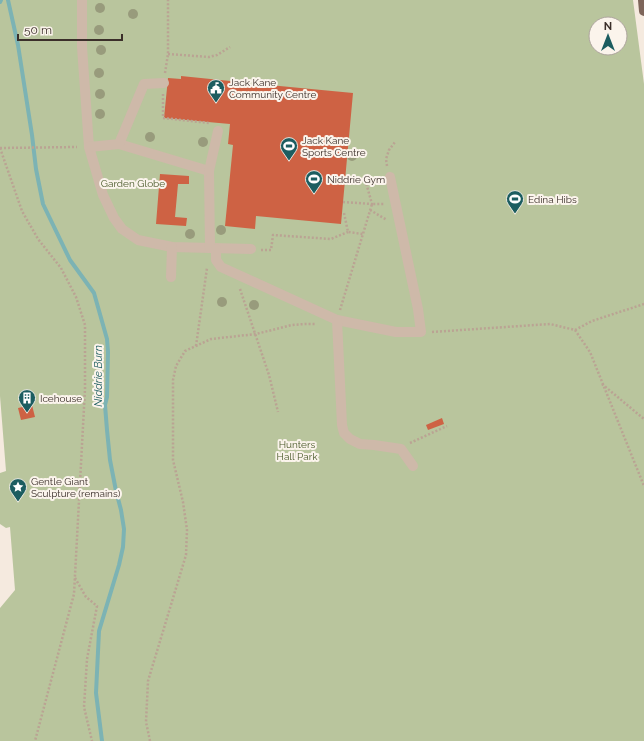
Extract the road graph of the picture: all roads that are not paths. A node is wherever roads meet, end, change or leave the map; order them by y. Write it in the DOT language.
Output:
graph roads {
  1 [pos="82,0"];
  2 [pos="643,0"];
  3 [pos="644,11"];
  4 [pos="163,83"];
  5 [pos="218,131"];
  6 [pos="119,144"];
  7 [pos="89,147"];
  8 [pos="209,170"];
  9 [pos="390,177"];
  10 [pos="172,247"];
  11 [pos="213,248"];
  12 [pos="251,250"];
  13 [pos="171,277"];
  14 [pos="337,320"];
  15 [pos="413,466"];
  1 -- 7 [label="lane"];
  2 -- 3 [label="main road"];
  4 -- 6 [label="lane"];
  5 -- 8 [label="lane"];
  6 -- 7 [label="lane"];
  6 -- 8 [label="lane"];
  7 -- 10 [label="lane"];
  8 -- 11 [label="lane"];
  9 -- 14 [label="lane"];
  10 -- 11 [label="lane"];
  10 -- 13 [label="lane"];
  11 -- 12 [label="lane"];
  11 -- 14 [label="lane"];
  14 -- 15 [label="lane"];
}
